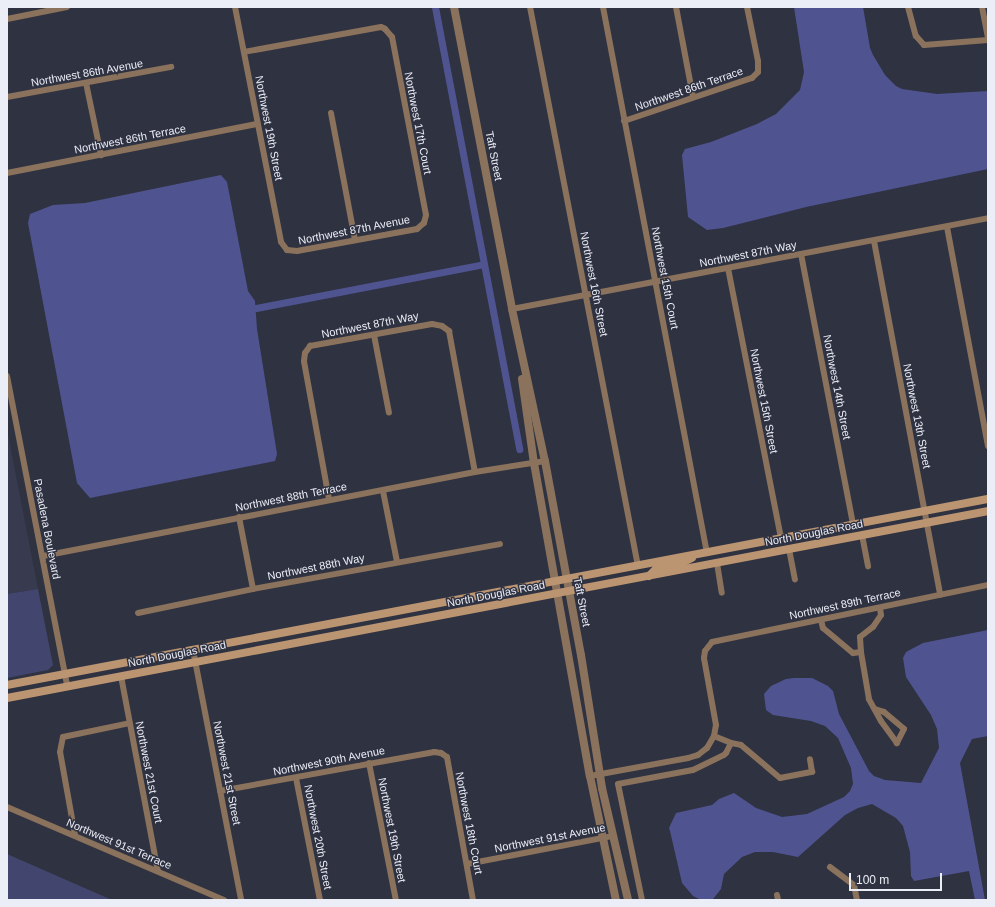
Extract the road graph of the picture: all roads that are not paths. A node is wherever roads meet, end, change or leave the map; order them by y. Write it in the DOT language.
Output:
graph roads {
  1 [pos="67,7"];
  2 [pos="235,7"];
  3 [pos="454,7"];
  4 [pos="530,7"];
  5 [pos="603,7"];
  6 [pos="676,7"];
  7 [pos="747,7"];
  8 [pos="908,7"];
  9 [pos="982,7"];
  10 [pos="7,19"];
  11 [pos="988,40"];
  12 [pos="244,52"];
  13 [pos="171,68"];
  14 [pos="86,82"];
  15 [pos="693,97"];
  16 [pos="7,98"];
  17 [pos="331,113"];
  18 [pos="624,122"];
  19 [pos="258,124"];
  20 [pos="101,155"];
  21 [pos="7,173"];
  22 [pos="988,218"];
  23 [pos="424,223"];
  24 [pos="947,227"];
  25 [pos="355,240"];
  26 [pos="874,240"];
  27 [pos="287,250"];
  28 [pos="801,254"];
  29 [pos="728,268"];
  30 [pos="655,281"];
  31 [pos="586,296"];
  32 [pos="512,309"];
  33 [pos="374,335"];
  34 [pos="7,376"];
  35 [pos="390,413"];
  36 [pos="988,446"];
  37 [pos="545,461"];
  38 [pos="534,463"];
  39 [pos="475,472"];
  40 [pos="383,490"];
  41 [pos="329,499"];
  42 [pos="988,499"];
  43 [pos="988,511"];
  44 [pos="926,512"];
  45 [pos="239,517"];
  46 [pos="928,523"];
  47 [pos="853,525"];
  48 [pos="862,535"];
  49 [pos="781,538"];
  50 [pos="500,544"];
  51 [pos="790,549"];
  52 [pos="707,552"];
  53 [pos="698,554"];
  54 [pos="43,556"];
  55 [pos="397,562"];
  56 [pos="716,563"];
  57 [pos="638,566"];
  58 [pos="868,566"];
  59 [pos="648,576"];
  60 [pos="795,579"];
  61 [pos="566,580"];
  62 [pos="555,582"];
  63 [pos="988,585"];
  64 [pos="253,589"];
  65 [pos="568,592"];
  66 [pos="722,593"];
  67 [pos="557,594"];
  68 [pos="940,595"];
  69 [pos="880,609"];
  70 [pos="138,613"];
  71 [pos="822,620"];
  72 [pos="193,650"];
  73 [pos="861,652"];
  74 [pos="195,662"];
  75 [pos="65,674"];
  76 [pos="121,676"];
  77 [pos="7,685"];
  78 [pos="67,686"];
  79 [pos="7,698"];
  80 [pos="875,709"];
  81 [pos="130,723"];
  82 [pos="714,736"];
  83 [pos="731,742"];
  84 [pos="441,753"];
  85 [pos="810,759"];
  86 [pos="370,764"];
  87 [pos="600,775"];
  88 [pos="590,776"];
  89 [pos="296,778"];
  90 [pos="220,791"];
  91 [pos="7,807"];
  92 [pos="75,835"];
  93 [pos="614,836"];
  94 [pos="603,838"];
  95 [pos="467,864"];
  96 [pos="830,867"];
  97 [pos="158,871"];
  98 [pos="224,900"];
  99 [pos="241,900"];
  100 [pos="320,900"];
  101 [pos="396,900"];
  102 [pos="473,900"];
  103 [pos="616,900"];
  104 [pos="628,900"];
  105 [pos="642,900"];
  106 [pos="857,900"];
  1 -- 10 [label="street"];
  2 -- 12 [label="street, Northwest 19th Street"];
  3 -- 32 [label="street, Taft Street"];
  4 -- 31 [label="street, Northwest 16th Street"];
  5 -- 18 [label="street, Northwest 15th Court"];
  6 -- 15 [label="street"];
  7 -- 15 [label="street, Northwest 86th Terrace"];
  8 -- 11 [label="street"];
  9 -- 11 [label="street"];
  12 -- 19 [label="street, Northwest 19th Street"];
  12 -- 23 [label="street, Northwest 17th Court"];
  13 -- 14 [label="street, Northwest 86th Avenue"];
  14 -- 16 [label="street, Northwest 86th Avenue"];
  14 -- 20 [label="street"];
  15 -- 18 [label="street, Northwest 86th Terrace"];
  17 -- 25 [label="street"];
  18 -- 30 [label="street, Northwest 15th Court"];
  19 -- 20 [label="street, Northwest 86th Terrace"];
  19 -- 27 [label="street, Northwest 19th Street"];
  20 -- 21 [label="street, Northwest 86th Terrace"];
  22 -- 24 [label="street, Northwest 87th Way"];
  23 -- 25 [label="street, Northwest 87th Avenue"];
  24 -- 26 [label="street, Northwest 87th Way"];
  24 -- 36 [label="street"];
  25 -- 27 [label="street, Northwest 87th Avenue"];
  26 -- 28 [label="street, Northwest 87th Way"];
  26 -- 44 [label="street, Northwest 13th Street"];
  28 -- 29 [label="street, Northwest 87th Way"];
  28 -- 47 [label="street, Northwest 14th Street"];
  29 -- 30 [label="street, Northwest 87th Way"];
  29 -- 49 [label="street, Northwest 15th Street"];
  30 -- 31 [label="street, Northwest 87th Way"];
  30 -- 52 [label="street, Northwest 15th Court"];
  31 -- 32 [label="street, Northwest 87th Way"];
  31 -- 57 [label="street, Northwest 16th Street"];
  32 -- 37 [label="street, Taft Street"];
  32 -- 38 [label="street, Taft Street"];
  33 -- 35 [label="street"];
  33 -- 39 [label="street, Northwest 87th Way"];
  33 -- 41 [label="street, Northwest 87th Way"];
  34 -- 54 [label="street, Pasadena Boulevard"];
  37 -- 38 [label="street, Northwest 88th Terrace"];
  37 -- 61 [label="street, Taft Street"];
  38 -- 39 [label="street, Northwest 88th Terrace"];
  38 -- 62 [label="street, Taft Street"];
  39 -- 40 [label="street, Northwest 88th Terrace"];
  40 -- 41 [label="street, Northwest 88th Terrace"];
  40 -- 55 [label="street"];
  41 -- 45 [label="street, Northwest 88th Terrace"];
  42 -- 44 [label="main road, North Douglas Road"];
  43 -- 46 [label="main road, North Douglas Road"];
  44 -- 46 [label="street, Northwest 13th Street"];
  44 -- 47 [label="main road, North Douglas Road"];
  45 -- 54 [label="street, Northwest 88th Terrace"];
  45 -- 64 [label="street"];
  46 -- 48 [label="main road, North Douglas Road"];
  46 -- 68 [label="street, Northwest 13th Street"];
  47 -- 49 [label="main road, North Douglas Road"];
  48 -- 51 [label="main road, North Douglas Road"];
  48 -- 58 [label="street"];
  49 -- 52 [label="main road, North Douglas Road"];
  50 -- 55 [label="street, Northwest 88th Way"];
  51 -- 56 [label="main road, North Douglas Road"];
  51 -- 60 [label="street"];
  52 -- 53 [label="main road, North Douglas Road"];
  53 -- 57 [label="main road, North Douglas Road"];
  53 -- 59 [label="main road"];
  54 -- 75 [label="street, Pasadena Boulevard"];
  55 -- 64 [label="street, Northwest 88th Way"];
  56 -- 59 [label="main road, North Douglas Road"];
  56 -- 66 [label="street"];
  57 -- 61 [label="main road, North Douglas Road"];
  59 -- 65 [label="main road, North Douglas Road"];
  61 -- 62 [label="main road, North Douglas Road"];
  61 -- 65 [label="street, Taft Street"];
  62 -- 67 [label="street, Taft Street"];
  62 -- 72 [label="main road, North Douglas Road"];
  63 -- 68 [label="street, Northwest 89th Terrace"];
  64 -- 70 [label="street, Northwest 88th Way"];
  65 -- 67 [label="main road, North Douglas Road"];
  65 -- 87 [label="street, Taft Street"];
  67 -- 74 [label="main road, North Douglas Road"];
  67 -- 88 [label="street, Taft Street"];
  68 -- 69 [label="street, Northwest 89th Terrace"];
  69 -- 71 [label="street, Northwest 89th Terrace"];
  69 -- 73 [label="street"];
  71 -- 73 [label="street"];
  71 -- 82 [label="street, Northwest 89th Terrace"];
  72 -- 74 [label="street, Northwest 21st Street"];
  72 -- 75 [label="main road, North Douglas Road"];
  73 -- 80 [label="street"];
  74 -- 76 [label="main road, North Douglas Road"];
  74 -- 90 [label="street, Northwest 21st Street"];
  75 -- 77 [label="main road, North Douglas Road"];
  75 -- 78 [label="street, Pasadena Boulevard"];
  76 -- 78 [label="main road, North Douglas Road"];
  76 -- 81 [label="street, Northwest 21st Court"];
  78 -- 79 [label="main road, North Douglas Road"];
  80 -- 80 [label="street"];
  81 -- 92 [label="street"];
  81 -- 97 [label="street, Northwest 21st Court"];
  82 -- 83 [label="street"];
  82 -- 87 [label="street"];
  83 -- 85 [label="street"];
  83 -- 105 [label="street"];
  84 -- 86 [label="street, Northwest 90th Avenue"];
  84 -- 95 [label="street, Northwest 18th Court"];
  86 -- 89 [label="street, Northwest 90th Avenue"];
  86 -- 101 [label="street, Northwest 19th Street"];
  87 -- 88 [label="street"];
  87 -- 93 [label="street, Taft Street"];
  88 -- 94 [label="street, Taft Street"];
  89 -- 90 [label="street, Northwest 90th Avenue"];
  89 -- 100 [label="street, Northwest 20th Street"];
  90 -- 99 [label="street, Northwest 21st Street"];
  91 -- 92 [label="street, Northwest 91st Terrace"];
  92 -- 97 [label="street, Northwest 91st Terrace"];
  93 -- 94 [label="street, Northwest 91st Avenue"];
  93 -- 104 [label="street, Taft Street"];
  94 -- 95 [label="street, Northwest 91st Avenue"];
  94 -- 103 [label="street, Taft Street"];
  95 -- 102 [label="street, Northwest 18th Court"];
  96 -- 106 [label="street"];
  97 -- 98 [label="street, Northwest 91st Terrace"];
}
